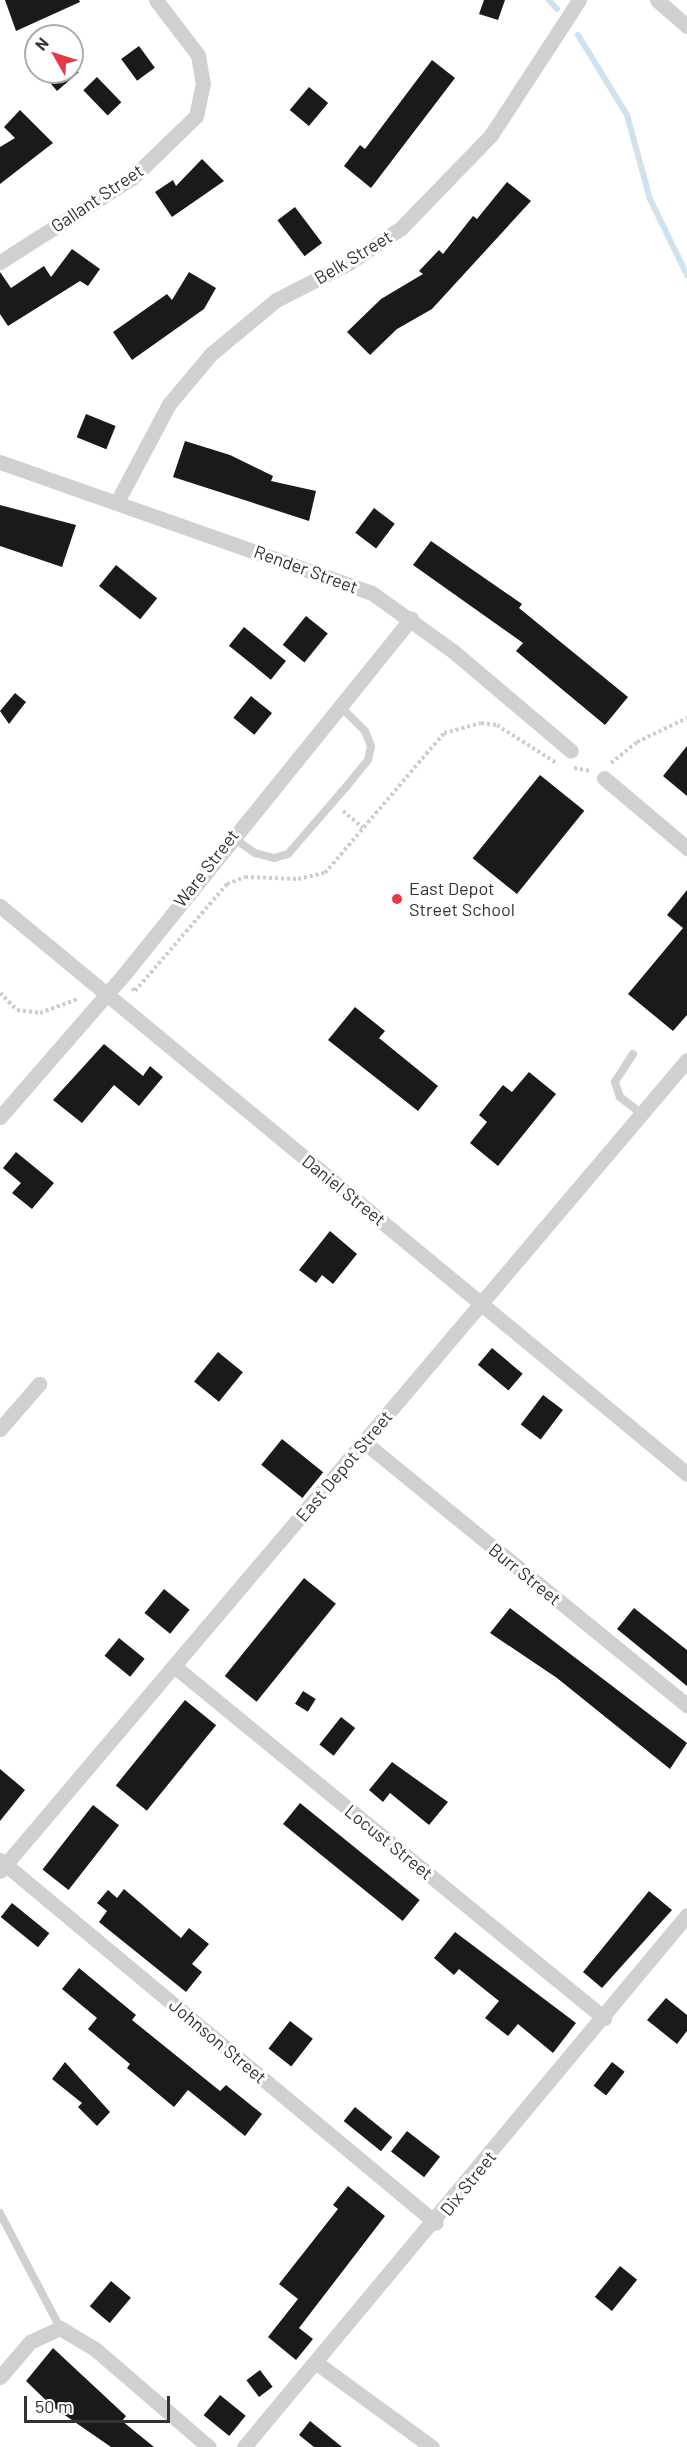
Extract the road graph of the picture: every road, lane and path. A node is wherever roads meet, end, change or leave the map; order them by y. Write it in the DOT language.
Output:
graph roads {
  1 [pos="156,0"];
  2 [pos="579,0"];
  3 [pos="657,0"];
  4 [pos="687,26"];
  5 [pos="0,262"];
  6 [pos="0,462"];
  7 [pos="118,500"];
  8 [pos="411,618"];
  9 [pos="339,705"];
  10 [pos="687,718"];
  11 [pos="571,751"];
  12 [pos="601,772"];
  13 [pos="333,802"];
  14 [pos="363,828"];
  15 [pos="231,836"];
  16 [pos="687,848"];
  17 [pos="0,906"];
  18 [pos="135,991"];
  19 [pos="0,993"];
  20 [pos="105,996"];
  21 [pos="76,1001"];
  22 [pos="633,1054"];
  23 [pos="687,1060"];
  24 [pos="642,1114"];
  25 [pos="0,1117"];
  26 [pos="482,1302"];
  27 [pos="39,1384"];
  28 [pos="0,1429"];
  29 [pos="364,1442"];
  30 [pos="687,1474"];
  31 [pos="174,1666"];
  32 [pos="687,1705"];
  33 [pos="2,1865"];
  34 [pos="687,1915"];
  35 [pos="604,2018"];
  36 [pos="0,2213"];
  37 [pos="436,2223"];
  38 [pos="60,2328"];
  39 [pos="318,2364"];
  40 [pos="0,2378"];
  41 [pos="209,2447"];
  42 [pos="244,2447"];
  43 [pos="432,2447"];
  1 -- 5 [label="street, Gallant Street"];
  2 -- 7 [label="street, Belk Street"];
  3 -- 4 [label="street"];
  6 -- 7 [label="street, Render Street"];
  7 -- 8 [label="street, Render Street"];
  8 -- 9 [label="street, Ware Street"];
  8 -- 11 [label="street, Render Street"];
  9 -- 13 [label="lane"];
  9 -- 15 [label="street, Ware Street"];
  10 -- 12 [label="path"];
  12 -- 14 [label="path"];
  12 -- 16 [label="street"];
  13 -- 14 [label="path"];
  13 -- 15 [label="lane"];
  14 -- 18 [label="path"];
  15 -- 20 [label="street, Ware Street"];
  17 -- 20 [label="street, Daniel Street"];
  19 -- 21 [label="path"];
  20 -- 25 [label="street, Ware Street"];
  20 -- 26 [label="street, Daniel Street"];
  22 -- 24 [label="lane"];
  23 -- 24 [label="street, East Depot Street"];
  24 -- 26 [label="street, East Depot Street"];
  26 -- 29 [label="street, East Depot Street"];
  26 -- 30 [label="street, Daniel Street"];
  27 -- 28 [label="street"];
  29 -- 31 [label="street, East Depot Street"];
  29 -- 32 [label="street, Burr Street"];
  31 -- 33 [label="street, East Depot Street"];
  31 -- 35 [label="street, Locust Street"];
  33 -- 37 [label="street, Johnson Street"];
  34 -- 35 [label="street, Dix Street"];
  35 -- 37 [label="street, Dix Street"];
  36 -- 38 [label="lane"];
  37 -- 39 [label="street, Dix Street"];
  38 -- 40 [label="street"];
  38 -- 41 [label="street"];
  39 -- 42 [label="street, Dix Street"];
  39 -- 43 [label="street"];
}
